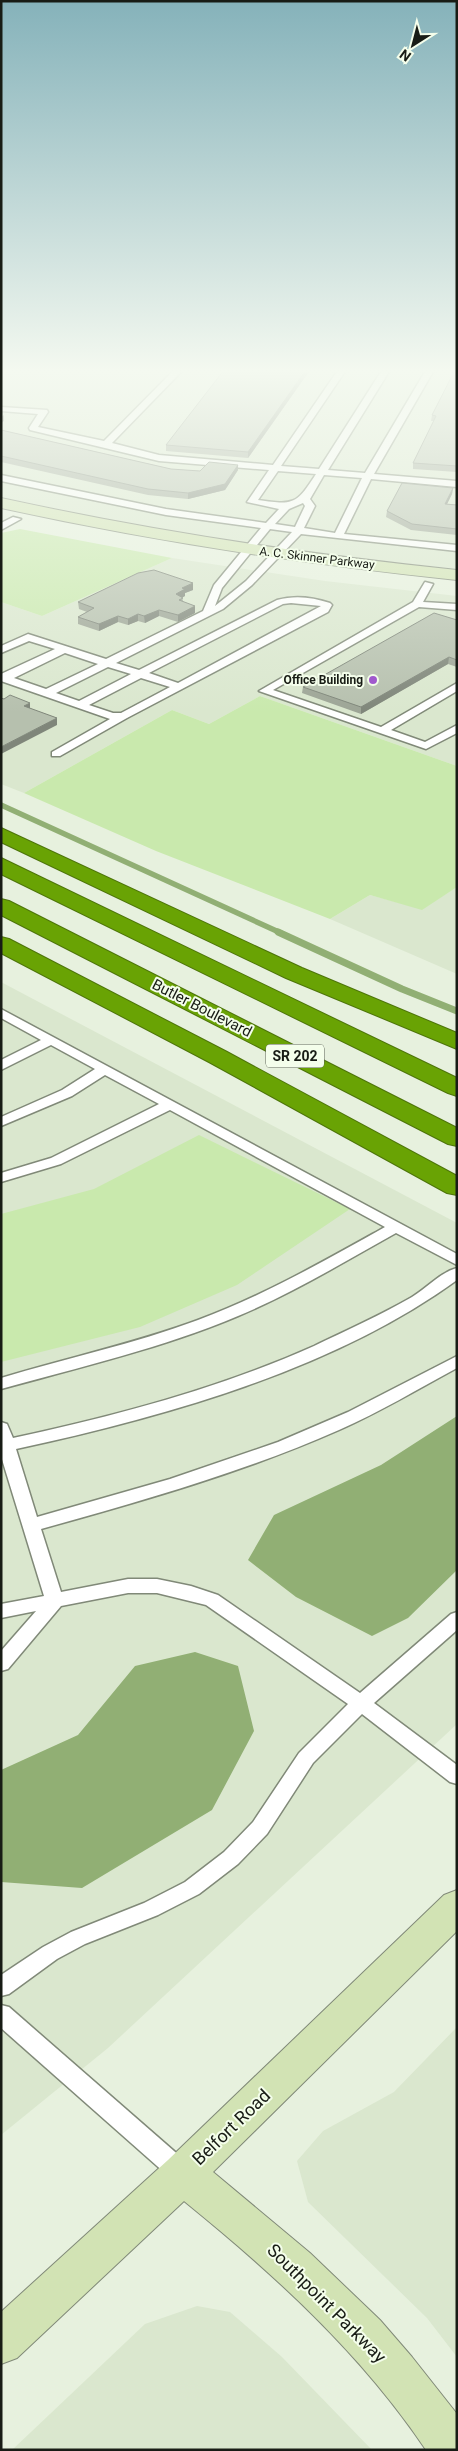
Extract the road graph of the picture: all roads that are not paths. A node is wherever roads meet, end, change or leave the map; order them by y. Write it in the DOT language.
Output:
graph roads {
  1 [pos="32,484"];
  2 [pos="264,484"];
  3 [pos="314,484"];
  4 [pos="364,484"];
  5 [pos="304,499"];
  6 [pos="1,503"];
  7 [pos="286,507"];
  8 [pos="6,520"];
  9 [pos="266,528"];
  10 [pos="298,532"];
  11 [pos="338,536"];
  12 [pos="457,548"];
  13 [pos="244,555"];
  14 [pos="272,559"];
  15 [pos="457,575"];
  16 [pos="428,584"];
  17 [pos="457,587"];
  18 [pos="417,604"];
  19 [pos="457,607"];
  20 [pos="208,611"];
  21 [pos="64,649"];
  22 [pos="1,650"];
  23 [pos="106,663"];
  24 [pos="141,674"];
  25 [pos="3,677"];
  26 [pos="457,686"];
  27 [pos="180,687"];
  28 [pos="47,693"];
  29 [pos="80,705"];
  30 [pos="123,716"];
  31 [pos="457,728"];
  32 [pos="382,731"];
  33 [pos="56,754"];
  34 [pos="1,834"];
  35 [pos="1,865"];
  36 [pos="1,906"];
  37 [pos="1,944"];
  38 [pos="1,1013"];
  39 [pos="51,1040"];
  40 [pos="457,1042"];
  41 [pos="1,1066"];
  42 [pos="105,1069"];
  43 [pos="457,1088"];
  44 [pos="171,1104"];
  45 [pos="1,1122"];
  46 [pos="457,1138"];
  47 [pos="1,1178"];
  48 [pos="457,1187"];
  49 [pos="396,1227"];
  50 [pos="457,1260"];
  51 [pos="457,1273"];
  52 [pos="457,1361"];
  53 [pos="1,1384"];
  54 [pos="1,1428"];
  55 [pos="7,1445"];
  56 [pos="31,1525"];
  57 [pos="55,1601"];
  58 [pos="1,1611"];
  59 [pos="457,1619"];
  60 [pos="1,1664"];
  61 [pos="361,1703"];
  62 [pos="457,1776"];
  63 [pos="457,1906"];
  64 [pos="1,1987"];
  65 [pos="1,2014"];
  66 [pos="183,2174"];
  67 [pos="1,2342"];
  68 [pos="454,2450"];
  1 -- 9 [label="lane"];
  2 -- 7 [label="lane"];
  3 -- 5 [label="lane"];
  4 -- 11 [label="lane"];
  5 -- 7 [label="lane"];
  5 -- 10 [label="lane"];
  6 -- 13 [label="main road, A. C. Skinner Parkway"];
  7 -- 9 [label="lane"];
  8 -- 13 [label="main road, A. C. Skinner Parkway"];
  9 -- 10 [label="lane"];
  9 -- 13 [label="lane"];
  10 -- 11 [label="lane"];
  10 -- 14 [label="lane"];
  11 -- 12 [label="lane"];
  13 -- 14 [label="main road, A. C. Skinner Parkway"];
  13 -- 20 [label="lane"];
  14 -- 15 [label="main road, A. C. Skinner Parkway"];
  14 -- 16 [label="main road, A. C. Skinner Parkway"];
  14 -- 20 [label="lane"];
  16 -- 17 [label="main road, A. C. Skinner Parkway"];
  16 -- 18 [label="lane"];
  18 -- 19 [label="lane"];
  18 -- 32 [label="lane"];
  20 -- 23 [label="lane"];
  21 -- 22 [label="lane"];
  21 -- 23 [label="lane"];
  21 -- 25 [label="lane"];
  23 -- 24 [label="lane"];
  23 -- 28 [label="lane"];
  24 -- 27 [label="lane"];
  24 -- 27 [label="lane"];
  24 -- 29 [label="lane"];
  25 -- 28 [label="lane"];
  26 -- 32 [label="lane"];
  27 -- 30 [label="lane"];
  28 -- 29 [label="lane"];
  29 -- 30 [label="lane"];
  30 -- 33 [label="lane"];
  31 -- 32 [label="lane"];
  34 -- 40 [label="highway"];
  35 -- 43 [label="highway, SR 202"];
  36 -- 46 [label="highway, Butler Boulevard / SR 202"];
  37 -- 48 [label="highway"];
  38 -- 39 [label="lane"];
  39 -- 41 [label="lane"];
  39 -- 42 [label="lane"];
  42 -- 44 [label="lane"];
  42 -- 45 [label="lane"];
  44 -- 47 [label="lane"];
  44 -- 49 [label="lane"];
  49 -- 50 [label="lane"];
  49 -- 53 [label="lane"];
  51 -- 55 [label="lane"];
  52 -- 56 [label="lane"];
  54 -- 55 [label="lane"];
  55 -- 56 [label="lane"];
  56 -- 57 [label="lane"];
  57 -- 58 [label="lane"];
  57 -- 60 [label="lane"];
  57 -- 61 [label="lane"];
  59 -- 61 [label="lane"];
  61 -- 62 [label="lane"];
  61 -- 64 [label="lane"];
  63 -- 66 [label="main road, Belfort Road"];
  65 -- 66 [label="lane"];
  66 -- 67 [label="main road, Belfort Road"];
  66 -- 68 [label="main road, Southpoint Parkway"];
}
